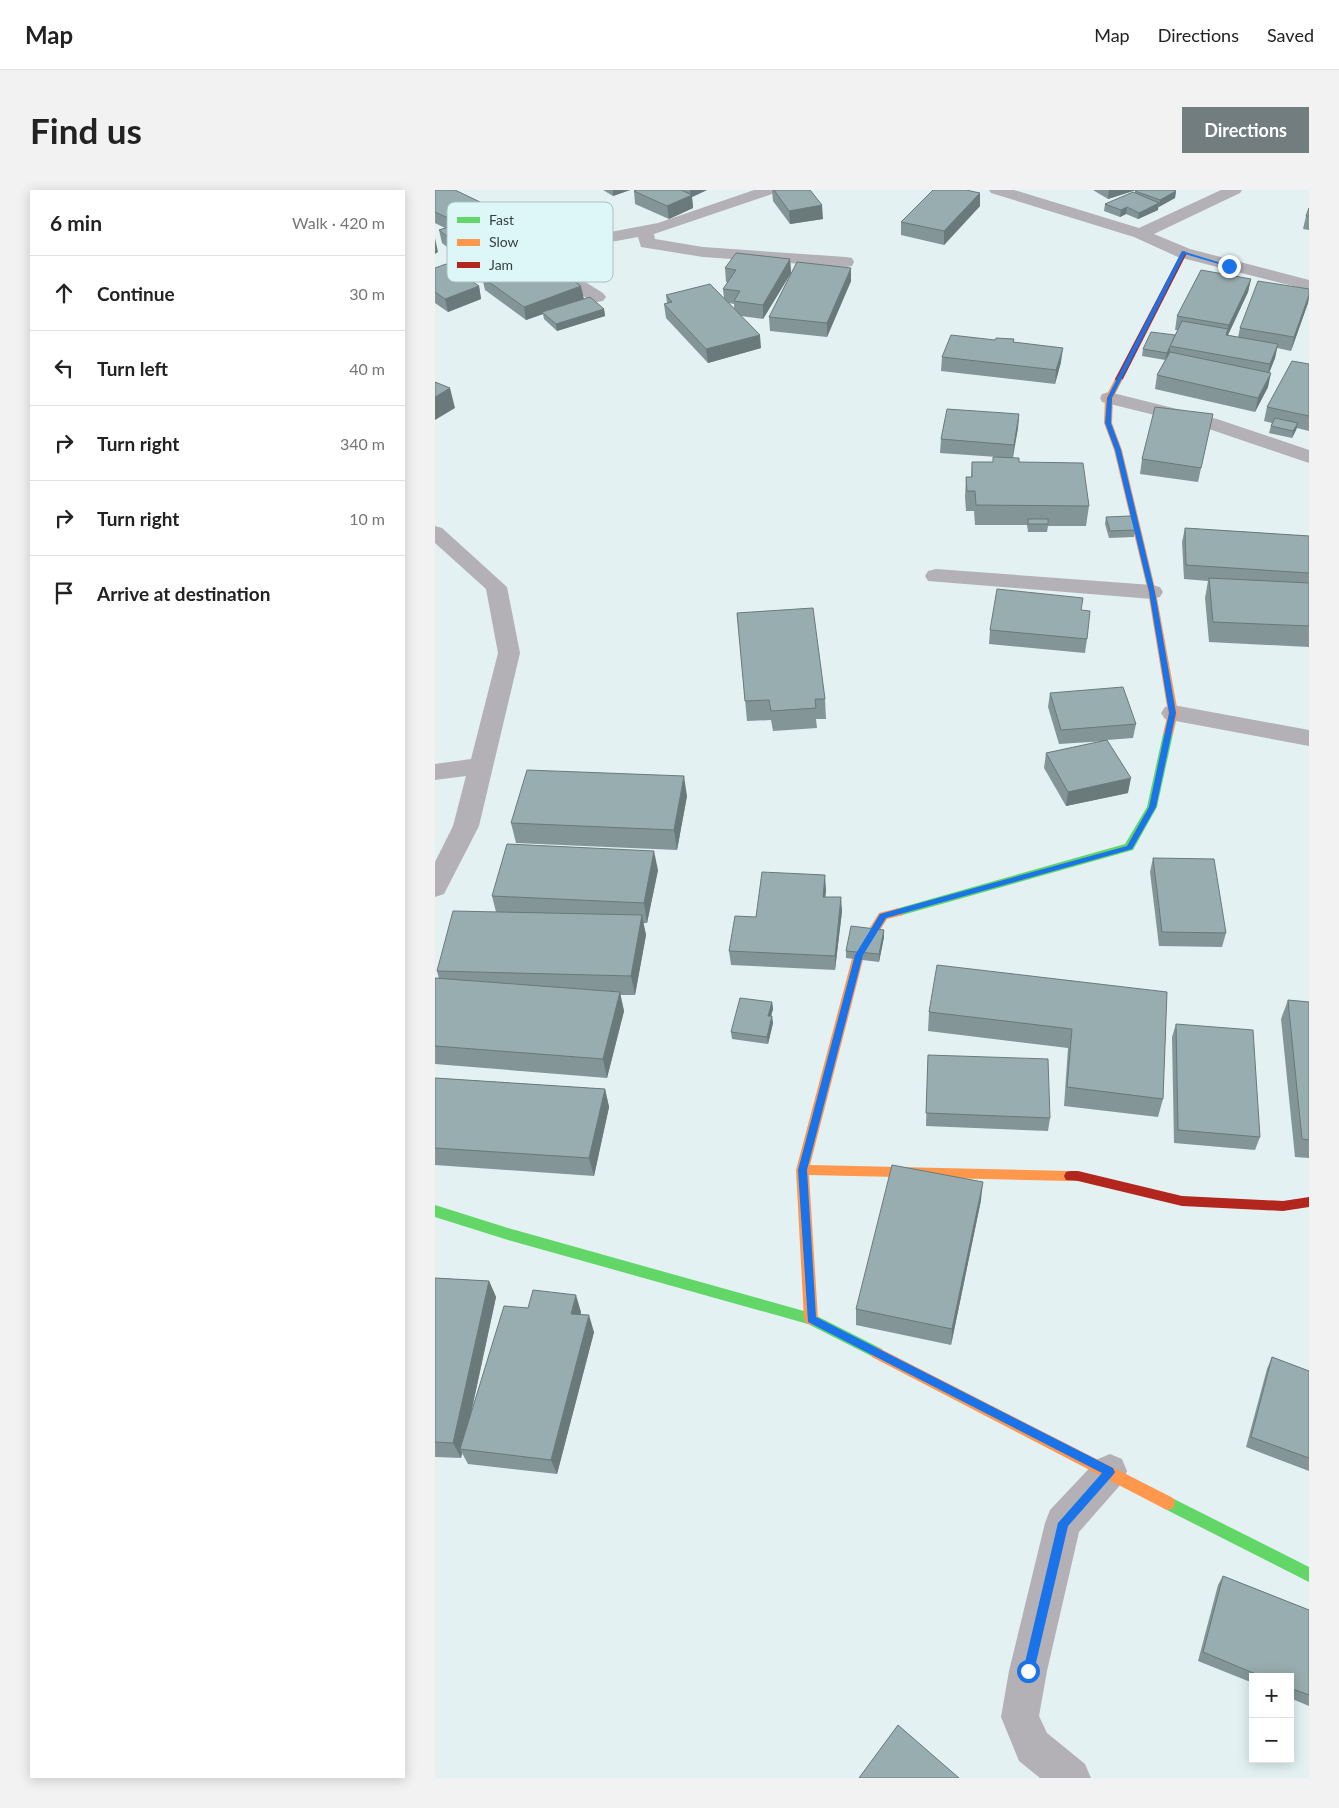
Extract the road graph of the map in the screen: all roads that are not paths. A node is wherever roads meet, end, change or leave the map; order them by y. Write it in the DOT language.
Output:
graph roads {
  1 [pos="769,190"];
  2 [pos="997,190"];
  3 [pos="1234,190"];
  4 [pos="645,231"];
  5 [pos="1140,234"];
  6 [pos="613,237"];
  7 [pos="1184,252"];
  8 [pos="846,262"];
  9 [pos="573,282"];
  10 [pos="1309,285"];
  11 [pos="597,297"];
  12 [pos="1109,398"];
  13 [pos="1309,457"];
  14 [pos="435,532"];
  15 [pos="936,576"];
  16 [pos="1152,592"];
  17 [pos="1173,713"];
  18 [pos="1309,738"];
  19 [pos="481,766"];
  20 [pos="435,772"];
  21 [pos="435,886"];
  22 [pos="802,1170"];
  23 [pos="1309,1202"];
  24 [pos="435,1211"];
  25 [pos="811,1319"];
  26 [pos="1110,1472"];
  27 [pos="1309,1575"];
  28 [pos="1071,1778"];
  1 -- 4 [label="street"];
  2 -- 5 [label="street"];
  3 -- 5 [label="street"];
  4 -- 6 [label="street"];
  4 -- 8 [label="street"];
  5 -- 7 [label="street"];
  7 -- 10 [label="street"];
  7 -- 12 [label="street"];
  9 -- 11 [label="street"];
  12 -- 13 [label="street"];
  12 -- 16 [label="street"];
  14 -- 19 [label="street"];
  15 -- 16 [label="street"];
  16 -- 17 [label="street"];
  17 -- 18 [label="street"];
  17 -- 22 [label="street"];
  19 -- 20 [label="street"];
  19 -- 21 [label="street"];
  22 -- 23 [label="street"];
  22 -- 25 [label="street"];
  24 -- 25 [label="street"];
  25 -- 26 [label="street"];
  26 -- 27 [label="street"];
  26 -- 28 [label="street"];
}
